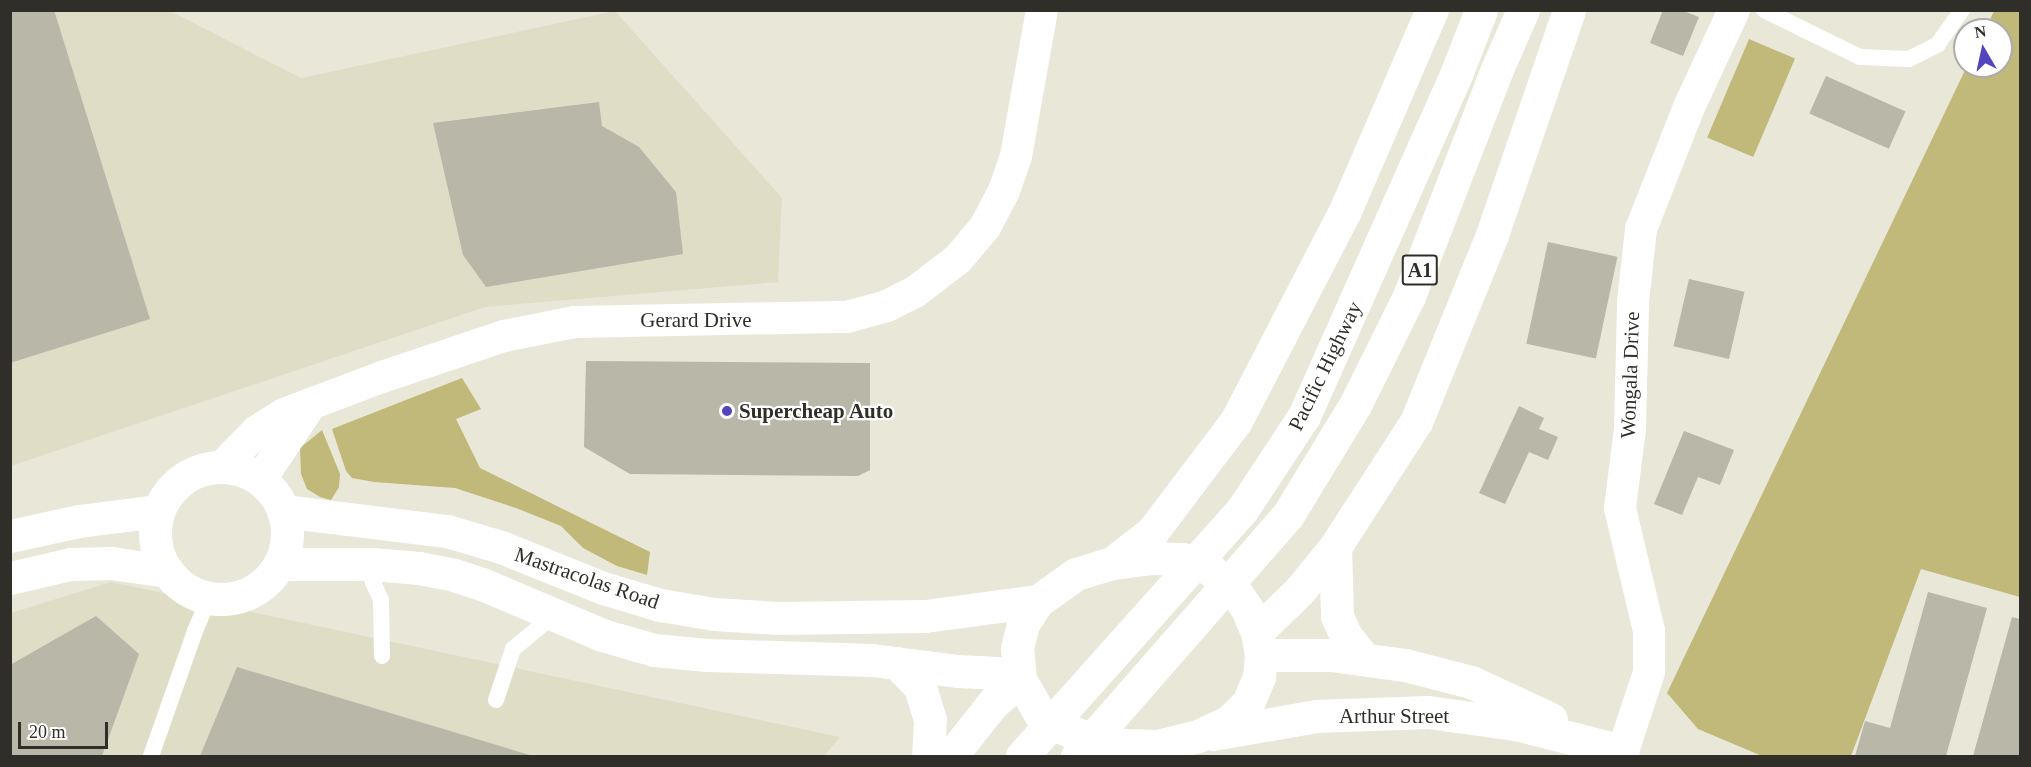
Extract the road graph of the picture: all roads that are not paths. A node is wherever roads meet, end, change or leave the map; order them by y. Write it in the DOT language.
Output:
graph roads {
  1 [pos="1042,10"];
  2 [pos="1432,10"];
  3 [pos="1481,10"];
  4 [pos="1522,10"];
  5 [pos="1569,10"];
  6 [pos="1734,10"];
  7 [pos="1764,10"];
  8 [pos="1962,10"];
  9 [pos="311,404"];
  10 [pos="222,467"];
  11 [pos="260,480"];
  12 [pos="158,511"];
  13 [pos="283,511"];
  14 [pos="10,536"];
  15 [pos="1335,548"];
  16 [pos="1112,563"];
  17 [pos="279,564"];
  18 [pos="372,564"];
  19 [pos="166,571"];
  20 [pos="10,578"];
  21 [pos="209,598"];
  22 [pos="1038,601"];
  23 [pos="554,615"];
  24 [pos="1259,643"];
  25 [pos="382,656"];
  26 [pos="1364,658"];
  27 [pos="897,663"];
  28 [pos="1020,677"];
  29 [pos="496,700"];
  30 [pos="1177,745"];
  31 [pos="1629,754"];
  32 [pos="151,756"];
  33 [pos="928,756"];
  34 [pos="951,756"];
  35 [pos="1022,756"];
  36 [pos="1077,756"];
  1 -- 9 [label="street, Gerard Drive"];
  2 -- 16 [label="main road"];
  3 -- 35 [label="main road, Pacific Highway / A1"];
  4 -- 36 [label="main road, Pacific Highway / A1"];
  5 -- 15 [label="main road"];
  6 -- 31 [label="street, Wongala Drive"];
  7 -- 8 [label="lane"];
  9 -- 10 [label="street, Gerard Drive"];
  9 -- 11 [label="street"];
  10 -- 11 [label="main road"];
  10 -- 12 [label="main road"];
  11 -- 13 [label="main road"];
  12 -- 14 [label="main road"];
  12 -- 19 [label="main road"];
  13 -- 17 [label="main road"];
  13 -- 22 [label="main road, Mastracolas Road"];
  15 -- 24 [label="main road"];
  15 -- 26 [label="main road"];
  16 -- 22 [label="main road"];
  16 -- 24 [label="main road"];
  17 -- 18 [label="main road, Mastracolas Road"];
  17 -- 21 [label="main road"];
  18 -- 23 [label="main road, Mastracolas Road"];
  18 -- 25 [label="lane"];
  19 -- 20 [label="main road"];
  19 -- 21 [label="main road"];
  21 -- 32 [label="lane"];
  22 -- 28 [label="main road"];
  23 -- 27 [label="main road, Mastracolas Road"];
  23 -- 29 [label="lane"];
  24 -- 26 [label="main road, Arthur Street"];
  24 -- 30 [label="main road"];
  26 -- 31 [label="main road, Arthur Street"];
  27 -- 28 [label="main road, Mastracolas Road"];
  27 -- 33 [label="main road"];
  28 -- 30 [label="main road, Arthur Street"];
  28 -- 34 [label="main road"];
  30 -- 31 [label="main road, Arthur Street"];
}
